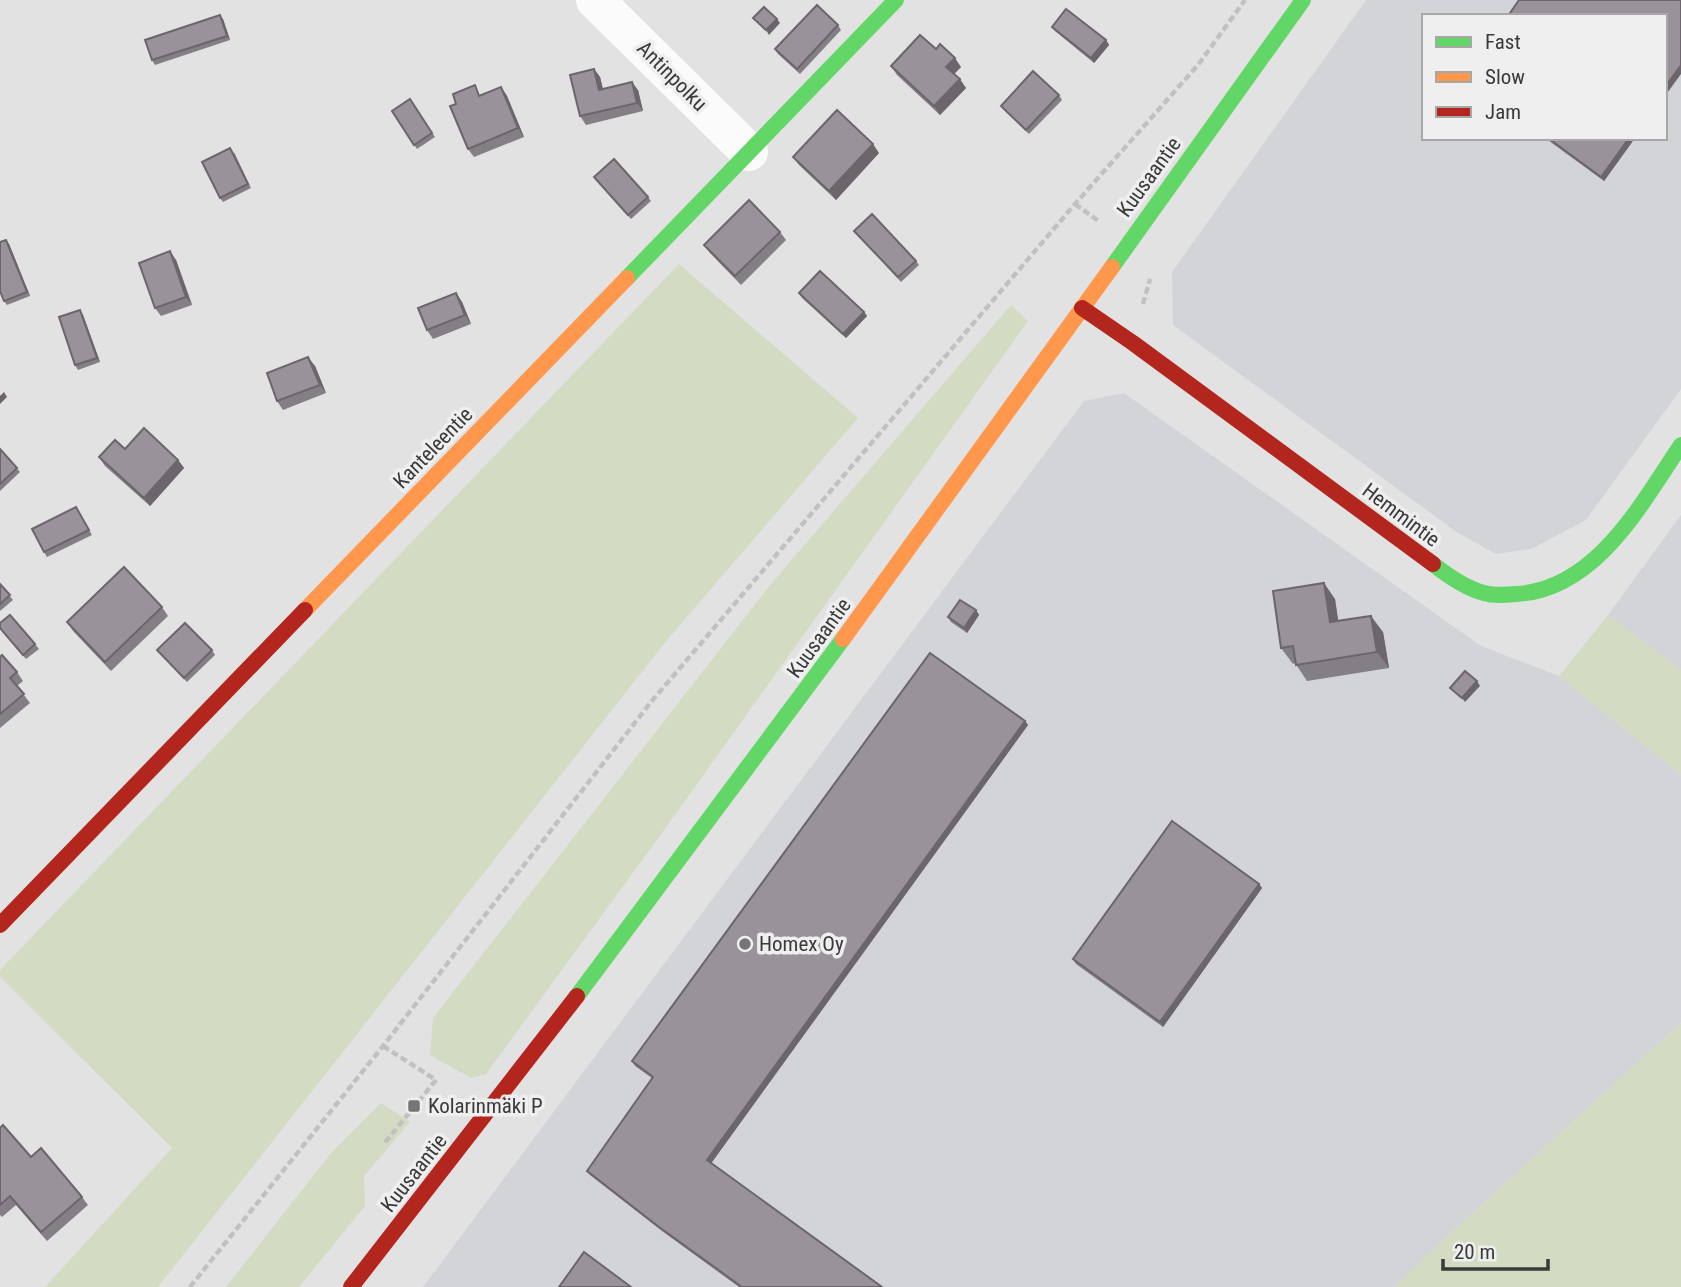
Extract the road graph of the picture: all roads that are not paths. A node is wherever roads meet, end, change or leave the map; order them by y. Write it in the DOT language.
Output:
graph roads {
  1 [pos="595,0"];
  2 [pos="896,0"];
  3 [pos="1303,0"];
  4 [pos="749,152"];
  5 [pos="1082,308"];
  6 [pos="1681,445"];
  7 [pos="0,925"];
  8 [pos="351,1287"];
  1 -- 4 [label="street, Antinpolku"];
  2 -- 4 [label="street, Kanteleentie"];
  3 -- 5 [label="street, Kuusaantie"];
  4 -- 7 [label="street, Kanteleentie"];
  5 -- 6 [label="street, Hemmintie"];
  5 -- 8 [label="street, Kuusaantie"];
}
